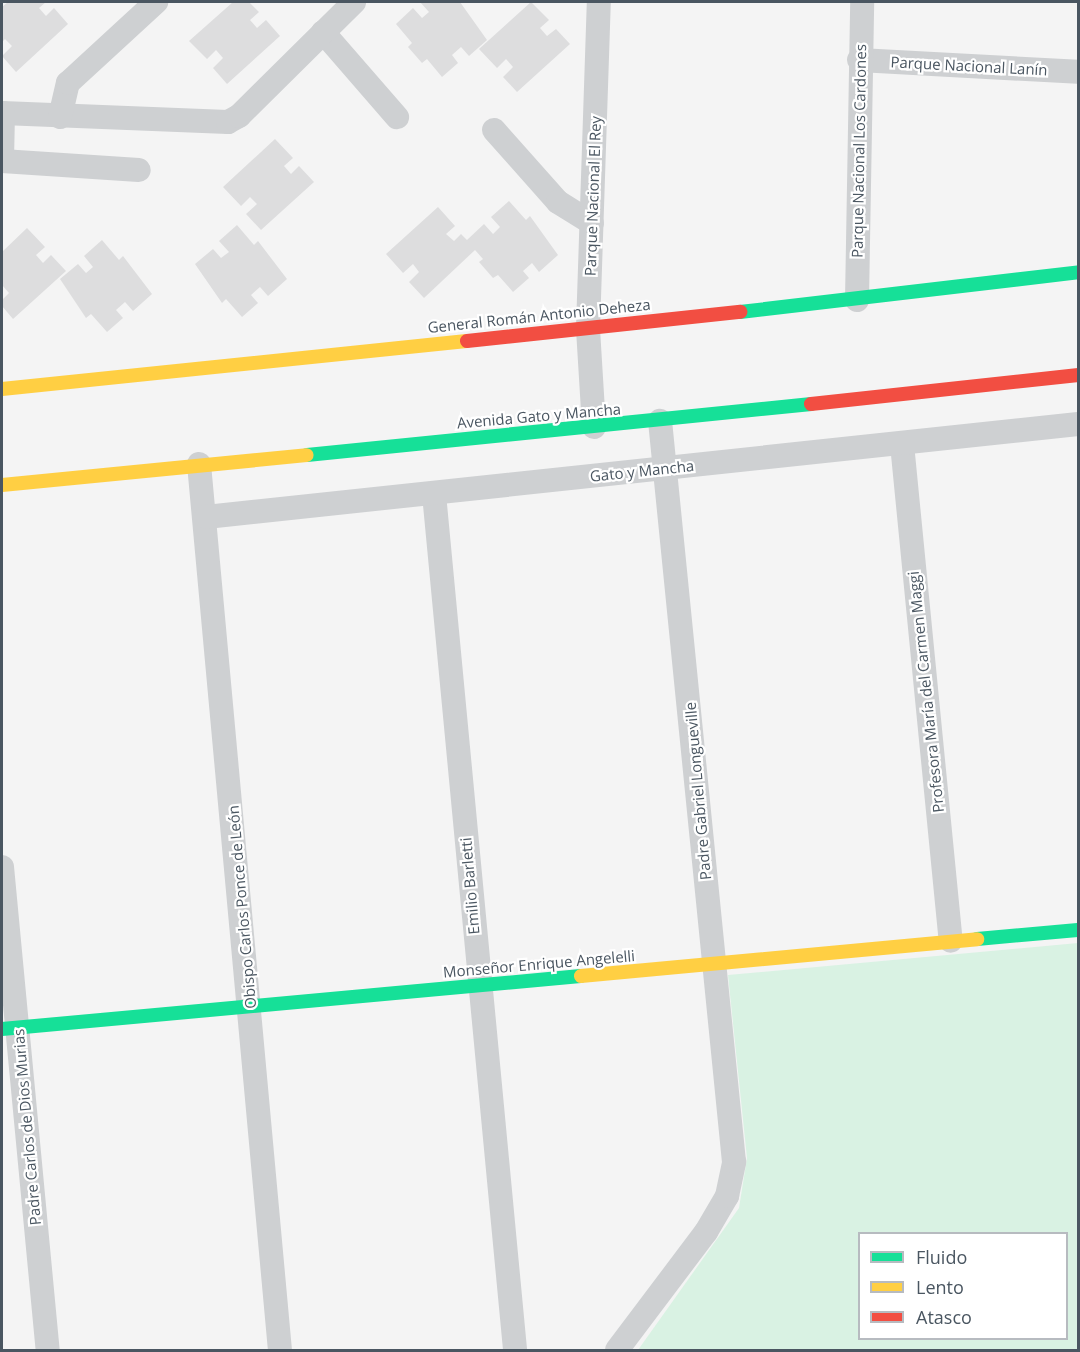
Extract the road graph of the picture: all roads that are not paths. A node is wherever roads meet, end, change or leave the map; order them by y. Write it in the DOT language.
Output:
graph roads {
  1 [pos="156,2"];
  2 [pos="354,2"];
  3 [pos="599,2"];
  4 [pos="862,2"];
  5 [pos="323,32"];
  6 [pos="859,60"];
  7 [pos="1078,72"];
  8 [pos="2,113"];
  9 [pos="60,117"];
  10 [pos="397,117"];
  11 [pos="494,130"];
  12 [pos="139,170"];
  13 [pos="592,223"];
  14 [pos="1078,272"];
  15 [pos="857,300"];
  16 [pos="588,328"];
  17 [pos="1078,375"];
  18 [pos="2,388"];
  19 [pos="660,421"];
  20 [pos="1078,424"];
  21 [pos="594,427"];
  22 [pos="902,444"];
  23 [pos="199,464"];
  24 [pos="667,469"];
  25 [pos="2,485"];
  26 [pos="434,494"];
  27 [pos="206,517"];
  28 [pos="2,867"];
  29 [pos="1078,930"];
  30 [pos="951,941"];
  31 [pos="714,964"];
  32 [pos="479,986"];
  33 [pos="250,1006"];
  34 [pos="9,1028"];
  35 [pos="48,1350"];
  36 [pos="280,1350"];
  37 [pos="515,1350"];
  38 [pos="617,1350"];
  1 -- 9 [label="street"];
  2 -- 5 [label="street"];
  3 -- 13 [label="street, Parque Nacional El Rey"];
  4 -- 6 [label="street, Parque Nacional Los Cardones"];
  5 -- 9 [label="street"];
  5 -- 10 [label="street"];
  6 -- 7 [label="street, Parque Nacional Lanín"];
  6 -- 15 [label="street, Parque Nacional Los Cardones"];
  8 -- 9 [label="street"];
  8 -- 12 [label="street"];
  11 -- 13 [label="street"];
  13 -- 16 [label="street, Parque Nacional El Rey"];
  14 -- 15 [label="street, General Román Antonio Deheza"];
  15 -- 16 [label="street, General Román Antonio Deheza"];
  16 -- 18 [label="street, General Román Antonio Deheza"];
  16 -- 21 [label="street, Parque Nacional El Rey"];
  17 -- 19 [label="street, Avenida Gato y Mancha"];
  19 -- 21 [label="street, Avenida Gato y Mancha"];
  19 -- 24 [label="street, Padre Gabriel Longueville"];
  20 -- 22 [label="street, Gato y Mancha"];
  21 -- 23 [label="street, Avenida Gato y Mancha"];
  22 -- 24 [label="street, Gato y Mancha"];
  22 -- 30 [label="street, Profesora María del Carmen Maggi"];
  23 -- 25 [label="street, Avenida Gato y Mancha"];
  23 -- 27 [label="street, Obispo Carlos Ponce de León"];
  24 -- 26 [label="street, Gato y Mancha"];
  24 -- 31 [label="street, Padre Gabriel Longueville"];
  26 -- 27 [label="street, Gato y Mancha"];
  26 -- 32 [label="street, Emilio Barletti"];
  27 -- 33 [label="street, Obispo Carlos Ponce de León"];
  28 -- 34 [label="street, Padre Carlos de Dios Murias"];
  29 -- 30 [label="street, Monseñor Enrique Angelelli"];
  30 -- 31 [label="street, Monseñor Enrique Angelelli"];
  31 -- 32 [label="street, Monseñor Enrique Angelelli"];
  31 -- 38 [label="street, Padre Gabriel Longueville"];
  32 -- 33 [label="street, Monseñor Enrique Angelelli"];
  32 -- 37 [label="street, Emilio Barletti"];
  33 -- 34 [label="street, Monseñor Enrique Angelelli"];
  33 -- 36 [label="street, Obispo Carlos Ponce de León"];
  34 -- 35 [label="street, Padre Carlos de Dios Murias"];
}
